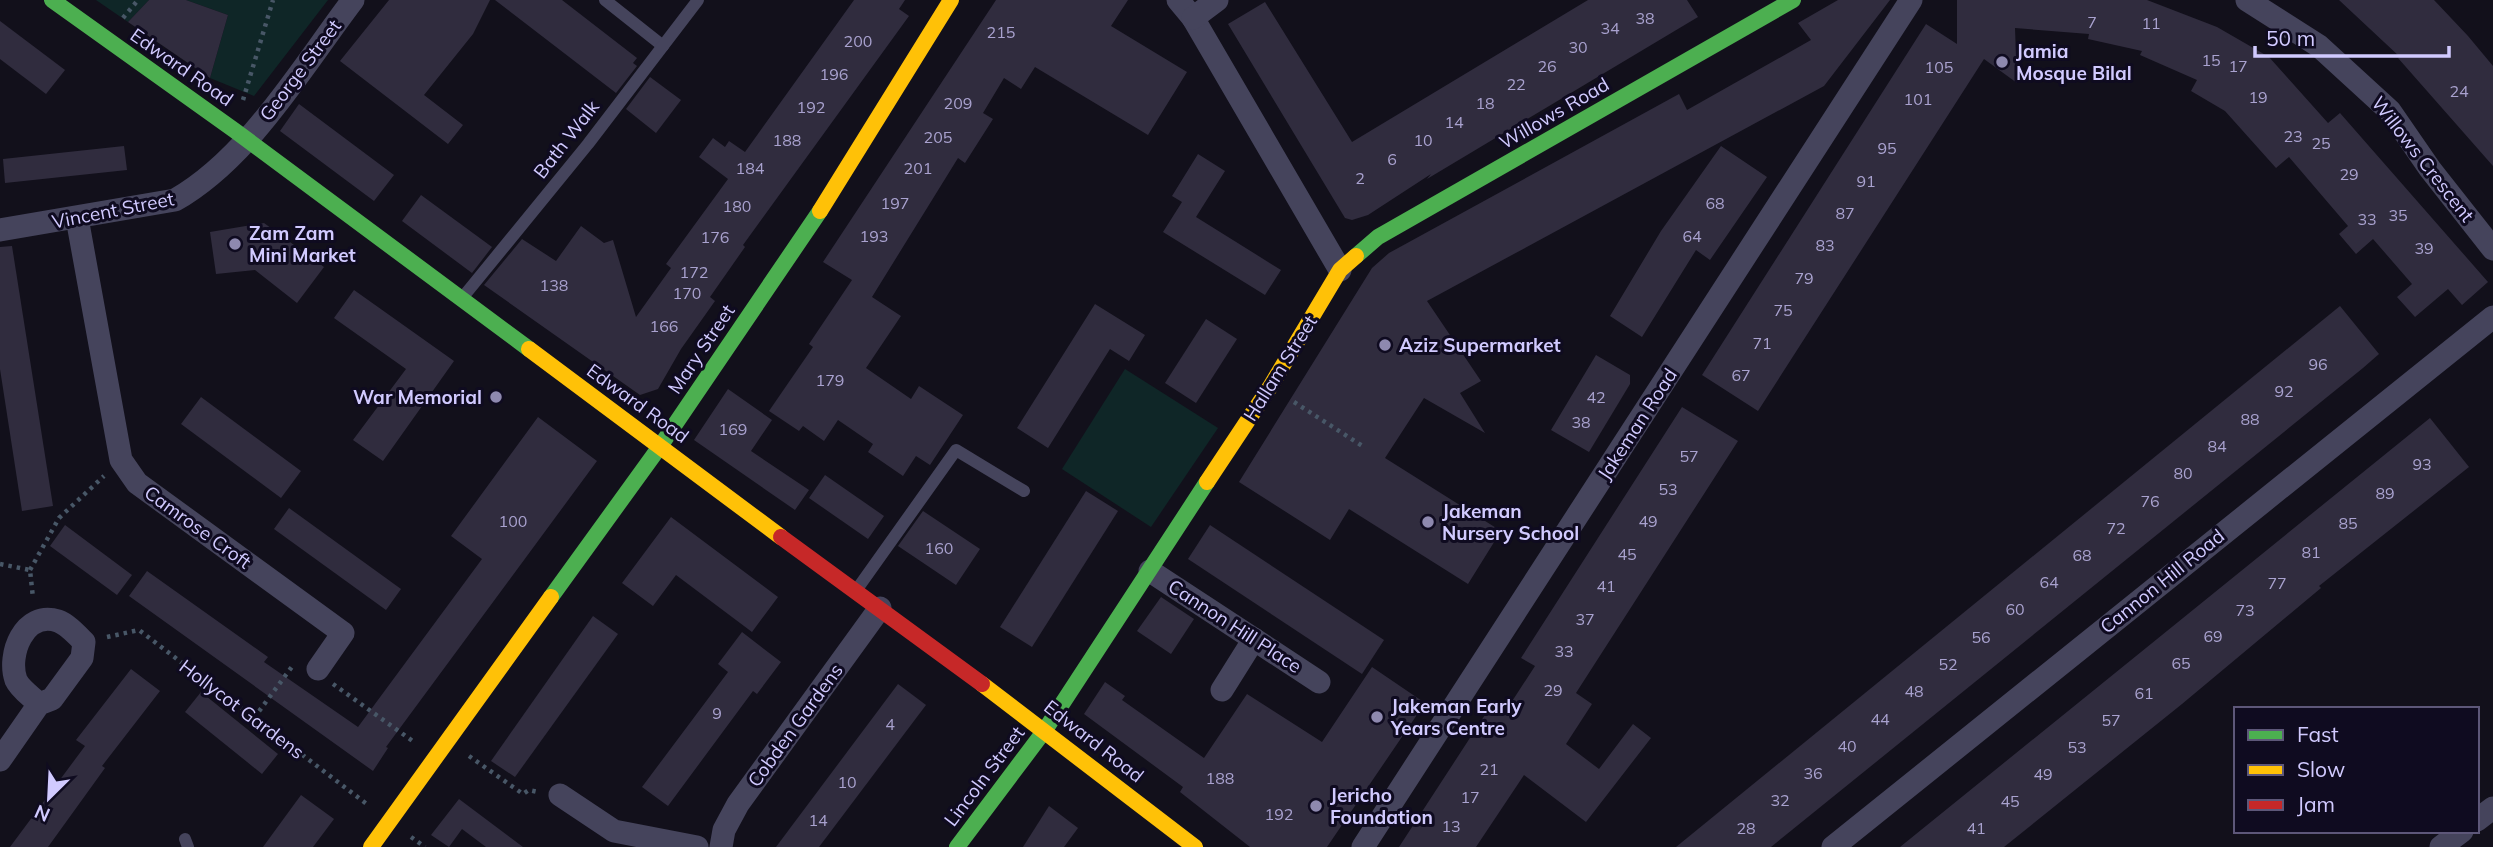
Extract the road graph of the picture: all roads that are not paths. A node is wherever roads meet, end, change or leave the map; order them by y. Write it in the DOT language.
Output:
graph roads {
  1 [pos="52,0"];
  2 [pos="353,0"];
  3 [pos="605,0"];
  4 [pos="698,0"];
  5 [pos="951,0"];
  6 [pos="1178,0"];
  7 [pos="1217,0"];
  8 [pos="1793,0"];
  9 [pos="1911,0"];
  10 [pos="2247,0"];
  11 [pos="1193,18"];
  12 [pos="663,46"];
  13 [pos="240,135"];
  14 [pos="77,218"];
  15 [pos="0,230"];
  16 [pos="2493,249"];
  17 [pos="1340,270"];
  18 [pos="461,300"];
  19 [pos="2493,317"];
  20 [pos="661,445"];
  21 [pos="1024,491"];
  22 [pos="1150,571"];
  23 [pos="855,592"];
  24 [pos="880,608"];
  25 [pos="1254,639"];
  26 [pos="318,669"];
  27 [pos="1319,682"];
  28 [pos="1222,690"];
  29 [pos="39,704"];
  30 [pos="1045,730"];
  31 [pos="0,760"];
  32 [pos="559,795"];
  33 [pos="2459,833"];
  34 [pos="371,847"];
  35 [pos="697,847"];
  36 [pos="721,847"];
  37 [pos="957,847"];
  38 [pos="1195,847"];
  39 [pos="1363,847"];
  40 [pos="1833,847"];
  41 [pos="2441,847"];
  1 -- 13 [label="street, Edward Road"];
  2 -- 13 [label="street, George Street"];
  3 -- 12 [label="lane"];
  4 -- 12 [label="lane, Bath Walk"];
  5 -- 20 [label="street, Mary Street"];
  6 -- 11 [label="street"];
  7 -- 11 [label="street"];
  8 -- 17 [label="street, Willows Road"];
  9 -- 39 [label="street, Jakeman Road"];
  10 -- 16 [label="street, Willows Crescent"];
  11 -- 17 [label="street"];
  12 -- 18 [label="lane, Bath Walk"];
  13 -- 14 [label="street, Vincent Street"];
  13 -- 18 [label="street, Edward Road"];
  14 -- 15 [label="street, Vincent Street"];
  14 -- 26 [label="street, Camrose Croft"];
  17 -- 22 [label="street, Hallam Street"];
  18 -- 20 [label="street, Edward Road"];
  19 -- 40 [label="street, Cannon Hill Road"];
  20 -- 23 [label="street, Edward Road"];
  20 -- 34 [label="street, Mary Street"];
  21 -- 23 [label="lane"];
  22 -- 25 [label="street, Cannon Hill Place"];
  22 -- 30 [label="street, Hallam Street"];
  23 -- 24 [label="street, Edward Road"];
  24 -- 30 [label="street, Edward Road"];
  24 -- 36 [label="street, Cobden Gardens"];
  25 -- 27 [label="street, Cannon Hill Place"];
  25 -- 28 [label="street"];
  29 -- 29 [label="street"];
  29 -- 31 [label="street"];
  30 -- 37 [label="street, Lincoln Street"];
  30 -- 38 [label="street, Edward Road"];
  32 -- 35 [label="street"];
  33 -- 41 [label="street"];
}
